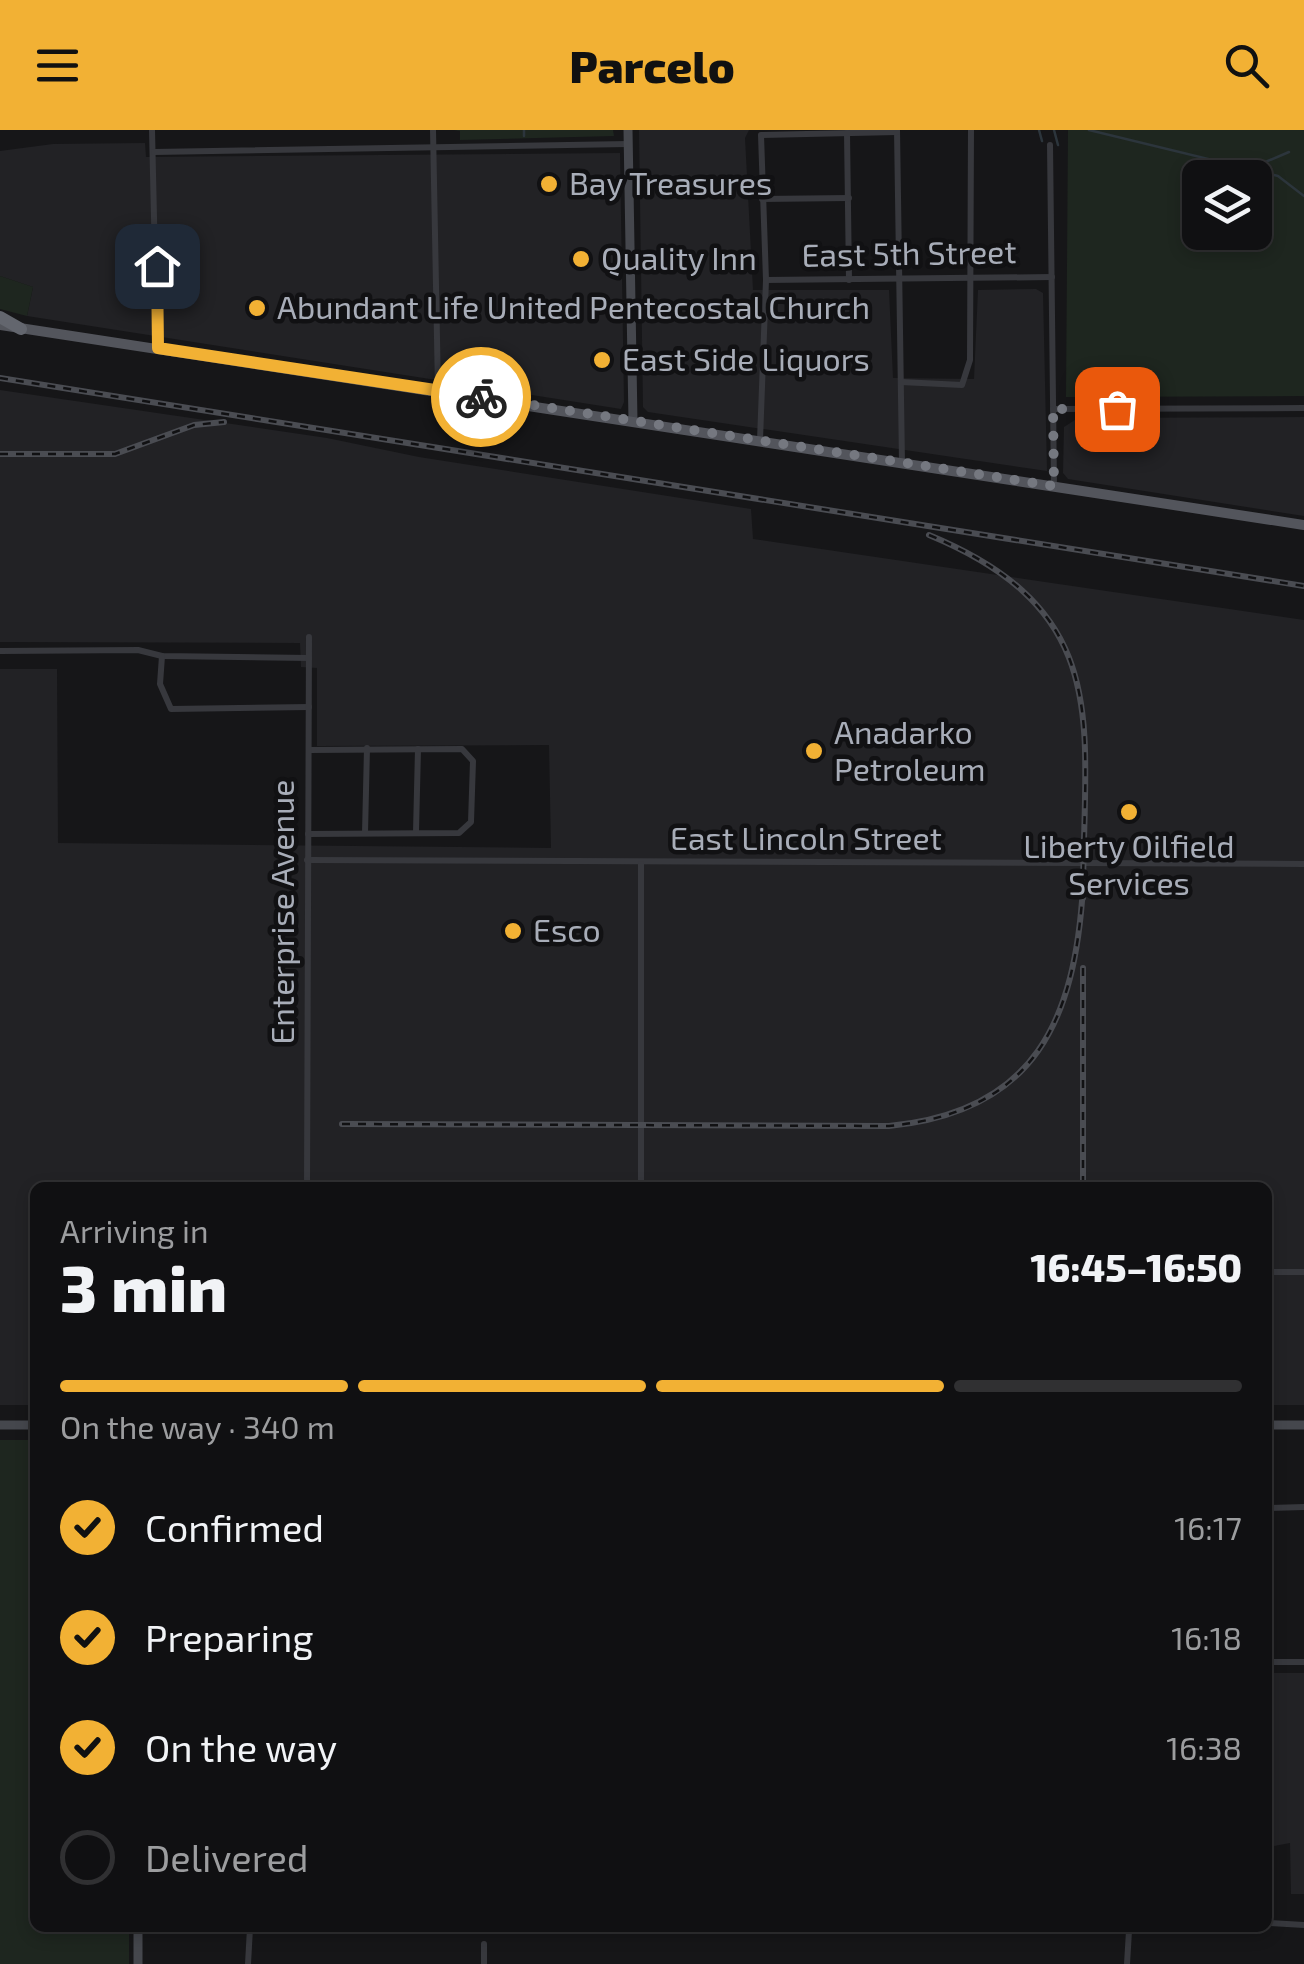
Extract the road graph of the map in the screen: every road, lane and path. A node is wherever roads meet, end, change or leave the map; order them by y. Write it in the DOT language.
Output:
graph roads {
  1 [pos="152,130"];
  2 [pos="433,130"];
  3 [pos="628,130"];
  4 [pos="971,130"];
  5 [pos="897,131"];
  6 [pos="847,133"];
  7 [pos="628,144"];
  8 [pos="1050,145"];
  9 [pos="433,148"];
  10 [pos="154,152"];
  11 [pos="849,198"];
  12 [pos="762,199"];
  13 [pos="1052,277"];
  14 [pos="970,278"];
  15 [pos="900,279"];
  16 [pos="766,280"];
  17 [pos="849,280"];
  18 [pos="0,317"];
  19 [pos="0,326"];
  20 [pos="20,329"];
  21 [pos="158,348"];
  22 [pos="901,382"];
  23 [pos="438,390"];
  24 [pos="1304,408"];
  25 [pos="1053,409"];
  26 [pos="632,422"];
  27 [pos="760,440"];
  28 [pos="902,462"];
  29 [pos="1054,486"];
  30 [pos="1304,525"];
  31 [pos="309,637"];
  32 [pos="0,651"];
  33 [pos="162,656"];
  34 [pos="309,658"];
  35 [pos="309,707"];
  36 [pos="367,748"];
  37 [pos="418,748"];
  38 [pos="308,750"];
  39 [pos="416,832"];
  40 [pos="365,833"];
  41 [pos="308,834"];
  42 [pos="308,860"];
  43 [pos="641,864"];
  44 [pos="1304,864"];
  45 [pos="307,1182"];
  46 [pos="641,1182"];
  47 [pos="1272,1272"];
  48 [pos="1304,1272"];
  49 [pos="0,1425"];
  50 [pos="30,1425"];
  51 [pos="1272,1425"];
  52 [pos="1304,1425"];
  53 [pos="1304,1507"];
  54 [pos="1272,1508"];
  55 [pos="1272,1662"];
  56 [pos="1304,1662"];
  57 [pos="1272,1923"];
  58 [pos="1304,1925"];
  59 [pos="138,1932"];
  60 [pos="250,1932"];
  61 [pos="1129,1932"];
  62 [pos="484,1944"];
  63 [pos="138,1964"];
  64 [pos="248,1964"];
  65 [pos="484,1964"];
  66 [pos="1127,1964"];
  1 -- 10 [label="street"];
  2 -- 9 [label="street"];
  3 -- 7 [label="main road"];
  4 -- 14 [label="street"];
  5 -- 6 [label="street"];
  5 -- 15 [label="street"];
  6 -- 11 [label="street"];
  6 -- 12 [label="street"];
  7 -- 9 [label="street"];
  7 -- 26 [label="main road"];
  8 -- 13 [label="street"];
  9 -- 10 [label="street"];
  9 -- 23 [label="street"];
  10 -- 21 [label="street"];
  11 -- 12 [label="street"];
  11 -- 17 [label="street"];
  12 -- 16 [label="street"];
  13 -- 14 [label="street, East 5th Street"];
  13 -- 25 [label="street"];
  14 -- 15 [label="street, East 5th Street"];
  14 -- 22 [label="street"];
  15 -- 17 [label="street, East 5th Street"];
  15 -- 22 [label="street"];
  16 -- 17 [label="street, East 5th Street"];
  16 -- 27 [label="street"];
  18 -- 20 [label="highway"];
  19 -- 20 [label="main road"];
  20 -- 21 [label="main road"];
  21 -- 23 [label="main road"];
  22 -- 28 [label="street"];
  23 -- 26 [label="main road"];
  24 -- 25 [label="street"];
  25 -- 29 [label="street"];
  26 -- 27 [label="main road"];
  27 -- 28 [label="main road"];
  28 -- 29 [label="main road"];
  29 -- 30 [label="main road"];
  31 -- 34 [label="street, Enterprise Avenue"];
  32 -- 33 [label="street"];
  33 -- 34 [label="street"];
  33 -- 35 [label="street"];
  34 -- 35 [label="street, Enterprise Avenue"];
  35 -- 38 [label="street, Enterprise Avenue"];
  36 -- 37 [label="street"];
  36 -- 38 [label="street"];
  36 -- 40 [label="street"];
  37 -- 39 [label="street"];
  37 -- 39 [label="street"];
  38 -- 41 [label="street, Enterprise Avenue"];
  39 -- 40 [label="street"];
  40 -- 41 [label="street"];
  41 -- 42 [label="street, Enterprise Avenue"];
  42 -- 43 [label="street, East Lincoln Street"];
  42 -- 45 [label="street, Enterprise Avenue"];
  43 -- 44 [label="street, East Lincoln Street"];
  43 -- 46 [label="street"];
  47 -- 48 [label="street"];
  49 -- 50 [label="main road"];
  51 -- 52 [label="main road"];
  53 -- 54 [label="street"];
  55 -- 56 [label="street"];
  57 -- 58 [label="street"];
  59 -- 63 [label="main road"];
  60 -- 64 [label="street"];
  61 -- 66 [label="street"];
  62 -- 65 [label="street"];
}
